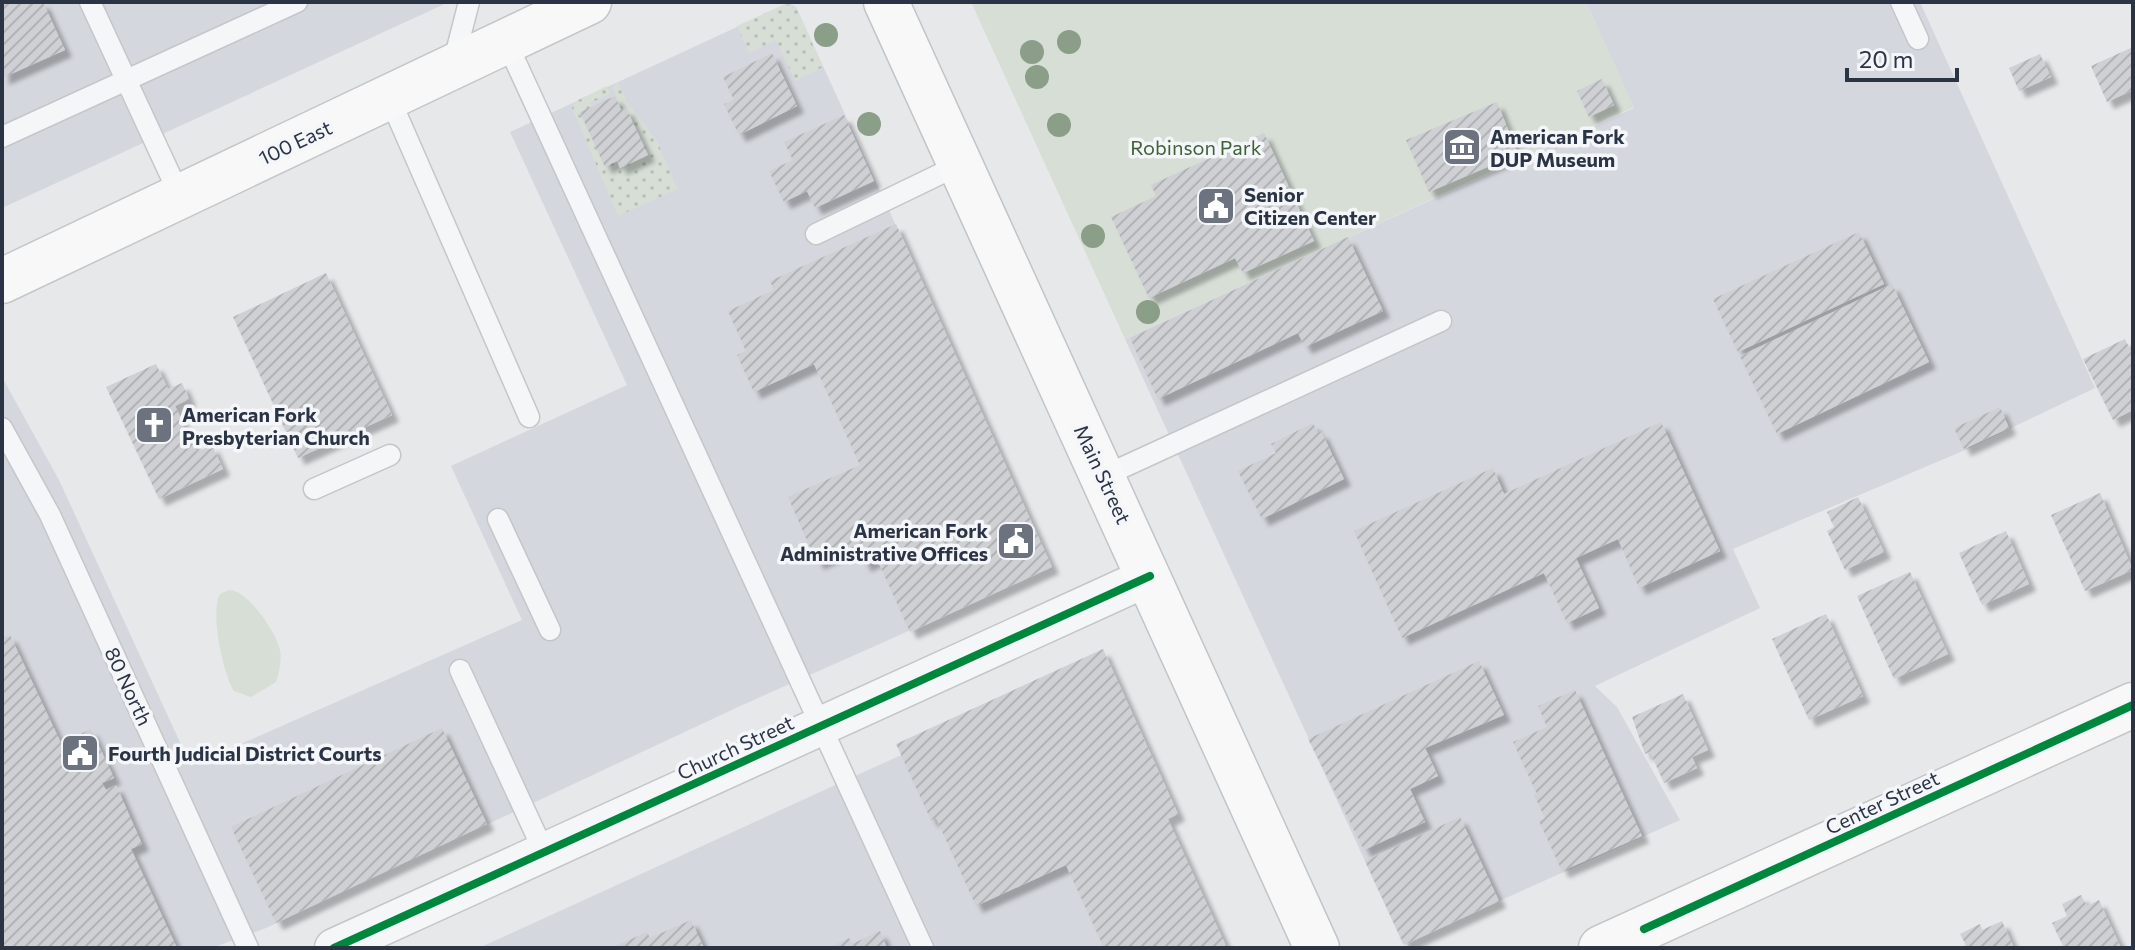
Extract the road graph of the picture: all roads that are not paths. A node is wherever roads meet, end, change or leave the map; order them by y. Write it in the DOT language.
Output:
graph roads {
  1 [pos="90,2"];
  2 [pos="297,2"];
  3 [pos="469,2"];
  4 [pos="589,2"];
  5 [pos="886,2"];
  6 [pos="1901,2"];
  7 [pos="1918,39"];
  8 [pos="506,41"];
  9 [pos="452,67"];
  10 [pos="126,80"];
  11 [pos="389,97"];
  12 [pos="2,137"];
  13 [pos="961,164"];
  14 [pos="180,196"];
  15 [pos="816,234"];
  16 [pos="2,281"];
  17 [pos="1441,321"];
  18 [pos="529,417"];
  19 [pos="2,428"];
  20 [pos="390,455"];
  21 [pos="1104,476"];
  22 [pos="314,489"];
  23 [pos="498,519"];
  24 [pos="1150,576"];
  25 [pos="550,630"];
  26 [pos="460,670"];
  27 [pos="2133,705"];
  28 [pos="821,725"];
  29 [pos="544,852"];
  30 [pos="248,948"];
  31 [pos="334,948"];
  32 [pos="923,948"];
  33 [pos="1317,948"];
  34 [pos="1601,948"];
  1 -- 10 [label="lane"];
  2 -- 10 [label="lane"];
  3 -- 9 [label="lane"];
  4 -- 8 [label="main road, 100 East"];
  5 -- 13 [label="main road, Main Street"];
  6 -- 7 [label="lane"];
  8 -- 9 [label="main road, 100 East"];
  8 -- 28 [label="lane"];
  9 -- 11 [label="main road, 100 East"];
  10 -- 12 [label="lane"];
  10 -- 14 [label="lane"];
  11 -- 14 [label="main road, 100 East"];
  11 -- 18 [label="lane"];
  13 -- 15 [label="lane"];
  13 -- 21 [label="main road, Main Street"];
  14 -- 16 [label="main road, 100 East"];
  17 -- 21 [label="lane"];
  19 -- 30 [label="lane, 80 North"];
  20 -- 22 [label="lane"];
  21 -- 24 [label="main road, Main Street"];
  23 -- 25 [label="lane"];
  24 -- 28 [label="street, Church Street"];
  24 -- 33 [label="main road, Main Street"];
  26 -- 29 [label="lane"];
  27 -- 34 [label="main road, Center Street"];
  28 -- 29 [label="street, Church Street"];
  28 -- 32 [label="lane"];
  29 -- 31 [label="street, Church Street"];
}
